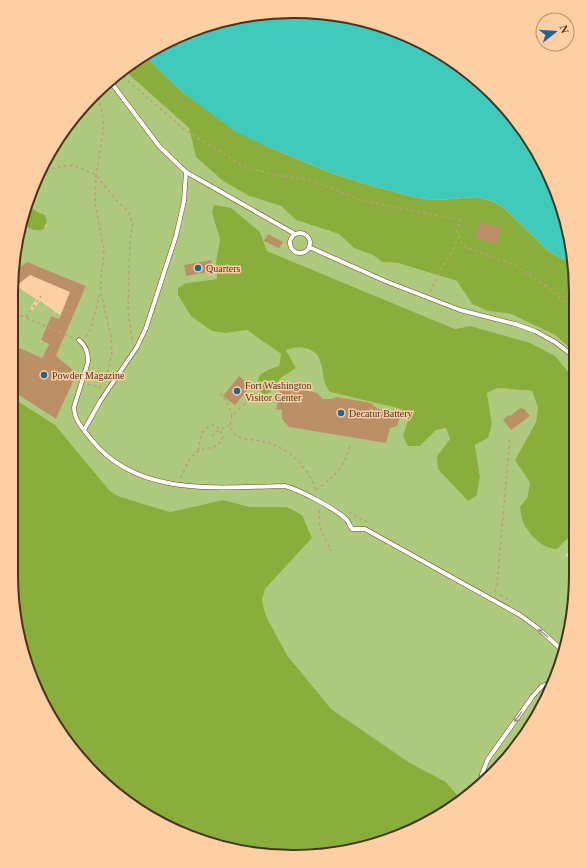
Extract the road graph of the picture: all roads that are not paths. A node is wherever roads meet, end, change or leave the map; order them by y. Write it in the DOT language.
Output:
graph roads {
  1 [pos="113,85"];
  2 [pos="186,172"];
  3 [pos="295,234"];
  4 [pos="309,246"];
  5 [pos="79,340"];
  6 [pos="569,354"];
  7 [pos="84,430"];
  8 [pos="559,648"];
  9 [pos="546,684"];
  10 [pos="482,775"];
  1 -- 2 [label="lane"];
  2 -- 3 [label="lane"];
  2 -- 7 [label="lane"];
  3 -- 4 [label="lane"];
  3 -- 4 [label="lane"];
  4 -- 6 [label="lane"];
  5 -- 7 [label="lane"];
  8 -- 7 [label="lane, one-way"];
  9 -- 10 [label="lane, one-way"];
}
